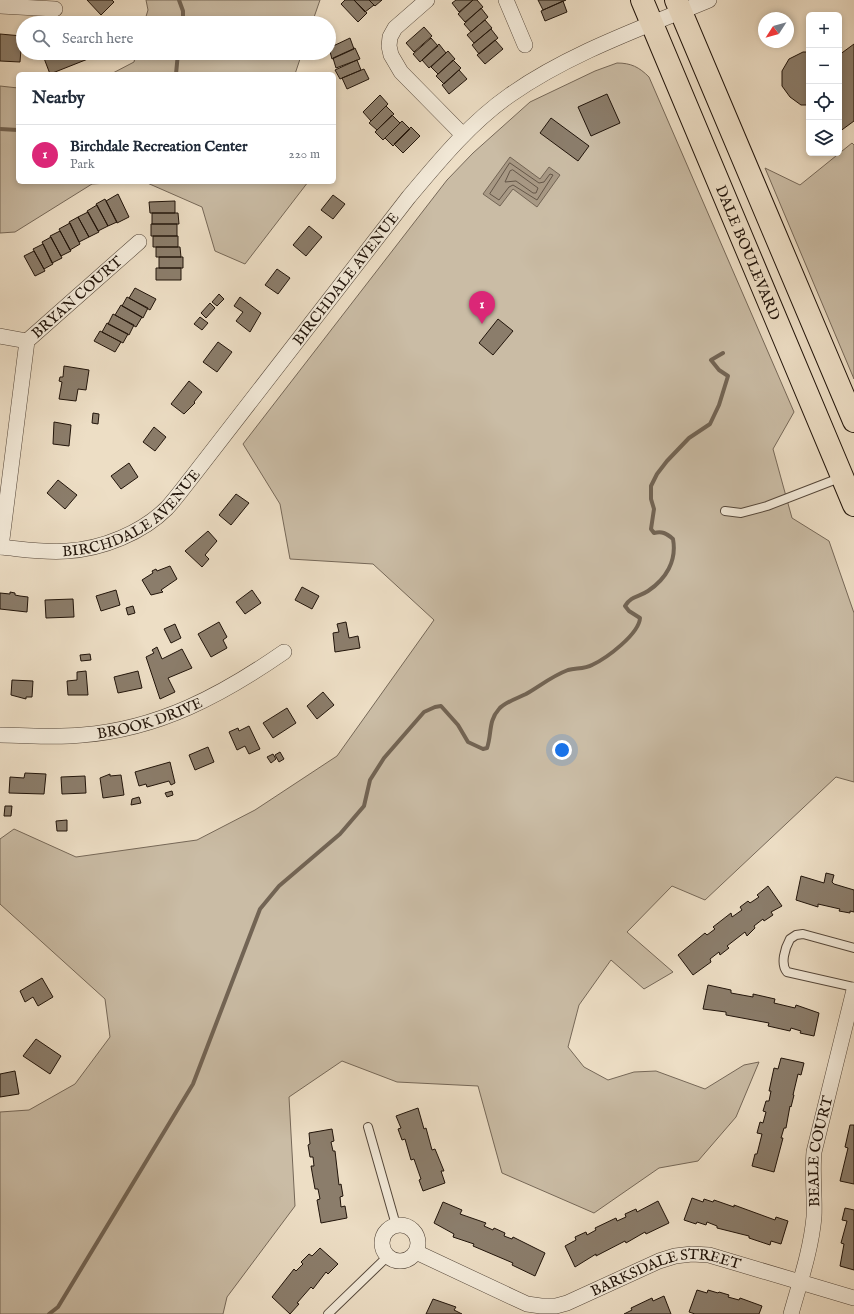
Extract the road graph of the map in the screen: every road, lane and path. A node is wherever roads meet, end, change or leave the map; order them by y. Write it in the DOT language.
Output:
graph roads {
  1 [pos="427,0"];
  2 [pos="506,0"];
  3 [pos="642,0"];
  4 [pos="709,0"];
  5 [pos="0,6"];
  6 [pos="679,6"];
  7 [pos="55,9"];
  8 [pos="652,23"];
  9 [pos="525,45"];
  10 [pos="463,135"];
  11 [pos="139,242"];
  12 [pos="0,336"];
  13 [pos="27,341"];
  14 [pos="854,421"];
  15 [pos="842,477"];
  16 [pos="854,505"];
  17 [pos="725,511"];
  18 [pos="0,547"];
  19 [pos="284,652"];
  20 [pos="0,735"];
  21 [pos="854,948"];
  22 [pos="854,989"];
  23 [pos="368,1127"];
  24 [pos="396,1225"];
  25 [pos="416,1252"];
  26 [pos="386,1257"];
  27 [pos="800,1282"];
  28 [pos="854,1298"];
  29 [pos="328,1314"];
  30 [pos="791,1314"];
  1 -- 10 [label="street"];
  2 -- 9 [label="street"];
  3 -- 8 [label="main road, DALE BOULEVARD"];
  4 -- 6 [label="street, BIRCHDALE AVENUE"];
  5 -- 7 [label="street"];
  6 -- 8 [label="street, BIRCHDALE AVENUE"];
  6 -- 14 [label="main road"];
  8 -- 10 [label="street, BIRCHDALE AVENUE"];
  8 -- 15 [label="main road, DALE BOULEVARD"];
  10 -- 18 [label="street, BIRCHDALE AVENUE"];
  11 -- 13 [label="street, BRYAN COURT"];
  12 -- 13 [label="street"];
  13 -- 18 [label="street, BRYAN COURT"];
  15 -- 16 [label="main road, DALE BOULEVARD"];
  15 -- 17 [label="lane"];
  19 -- 20 [label="street, BROOK DRIVE"];
  21 -- 22 [label="lane"];
  22 -- 27 [label="street, BEALE COURT"];
  23 -- 24 [label="lane"];
  24 -- 25 [label="street"];
  24 -- 26 [label="street"];
  25 -- 26 [label="street"];
  25 -- 27 [label="street, BARKSDALE STREET"];
  26 -- 29 [label="lane"];
  27 -- 28 [label="street, BARKSDALE STREET"];
  27 -- 30 [label="street, BEALE COURT"];
}
